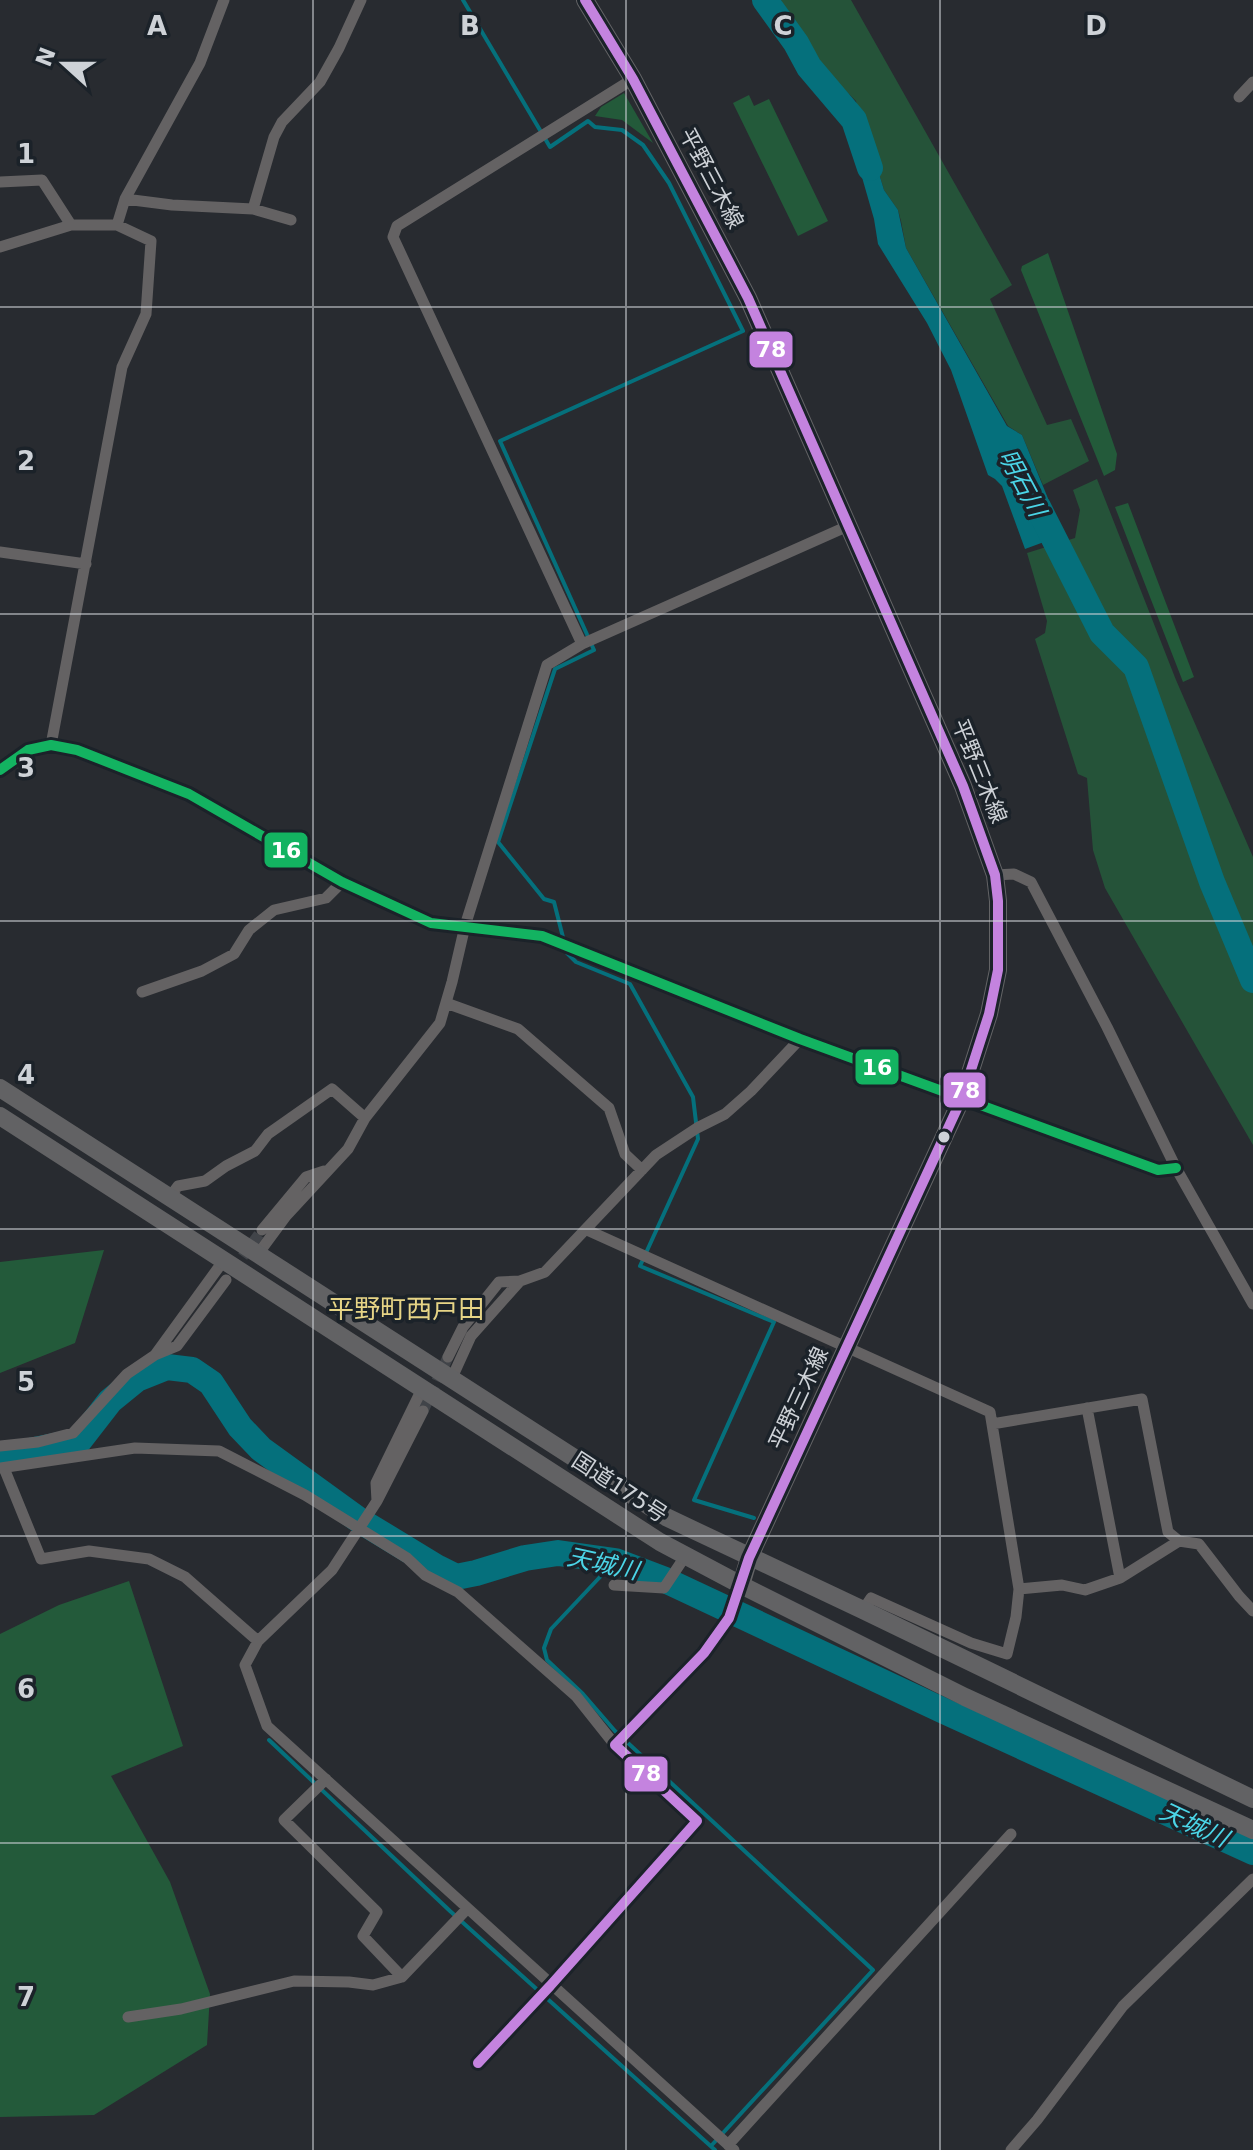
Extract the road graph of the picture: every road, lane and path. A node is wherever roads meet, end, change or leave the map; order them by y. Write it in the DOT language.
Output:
graph roads {
  1 [pos="224,0"];
  2 [pos="361,0"];
  3 [pos="585,0"];
  4 [pos="633,79"];
  5 [pos="1253,82"];
  6 [pos="1239,97"];
  7 [pos="0,182"];
  8 [pos="125,199"];
  9 [pos="253,209"];
  10 [pos="291,220"];
  11 [pos="71,225"];
  12 [pos="117,225"];
  13 [pos="0,247"];
  14 [pos="848,526"];
  15 [pos="0,552"];
  16 [pos="86,564"];
  17 [pos="582,644"];
  18 [pos="51,745"];
  19 [pos="0,770"];
  20 [pos="995,875"];
  21 [pos="342,882"];
  22 [pos="465,926"];
  23 [pos="142,992"];
  24 [pos="446,1003"];
  25 [pos="800,1039"];
  26 [pos="0,1088"];
  27 [pos="962,1098"];
  28 [pos="0,1116"];
  29 [pos="365,1118"];
  30 [pos="1176,1168"];
  31 [pos="329,1169"];
  32 [pos="642,1170"];
  33 [pos="170,1197"];
  34 [pos="262,1230"];
  35 [pos="587,1230"];
  36 [pos="258,1254"];
  37 [pos="224,1260"];
  38 [pos="226,1280"];
  39 [pos="520,1281"];
  40 [pos="1253,1304"];
  41 [pos="848,1348"];
  42 [pos="155,1355"];
  43 [pos="448,1357"];
  44 [pos="451,1380"];
  45 [pos="422,1389"];
  46 [pos="1087,1408"];
  47 [pos="423,1411"];
  48 [pos="992,1424"];
  49 [pos="38,1442"];
  50 [pos="0,1446"];
  51 [pos="41,1462"];
  52 [pos="2,1468"];
  53 [pos="377,1501"];
  54 [pos="359,1529"];
  55 [pos="1179,1541"];
  56 [pos="686,1555"];
  57 [pos="749,1558"];
  58 [pos="1120,1578"];
  59 [pos="614,1585"];
  60 [pos="741,1585"];
  61 [pos="1019,1589"];
  62 [pos="863,1610"];
  63 [pos="1253,1611"];
  64 [pos="258,1641"];
  65 [pos="615,1745"];
  66 [pos="326,1779"];
  67 [pos="1253,1799"];
  68 [pos="1253,1830"];
  69 [pos="1011,1834"];
  70 [pos="1253,1879"];
  71 [pos="467,1909"];
  72 [pos="402,1977"];
  73 [pos="550,1986"];
  74 [pos="128,2017"];
  75 [pos="478,2063"];
  76 [pos="731,2148"];
  77 [pos="1011,2150"];
  1 -- 8 [label="street"];
  2 -- 9 [label="street"];
  3 -- 4 [label="main road, 平野三木線"];
  4 -- 14 [label="main road, 平野三木線"];
  4 -- 17 [label="street"];
  5 -- 6 [label="street"];
  7 -- 11 [label="street"];
  8 -- 9 [label="street"];
  8 -- 12 [label="street"];
  9 -- 10 [label="street"];
  11 -- 12 [label="street"];
  11 -- 13 [label="street"];
  12 -- 16 [label="street"];
  14 -- 17 [label="street"];
  14 -- 20 [label="main road, 平野三木線"];
  15 -- 16 [label="street"];
  16 -- 18 [label="street"];
  17 -- 22 [label="street"];
  18 -- 19 [label="street"];
  18 -- 21 [label="street"];
  20 -- 27 [label="main road, 平野三木線"];
  20 -- 30 [label="street"];
  21 -- 22 [label="street"];
  21 -- 23 [label="street"];
  22 -- 24 [label="street"];
  22 -- 25 [label="street"];
  24 -- 29 [label="street"];
  24 -- 32 [label="street"];
  25 -- 27 [label="street"];
  25 -- 32 [label="street"];
  26 -- 33 [label="highway, 国道175号"];
  27 -- 30 [label="street"];
  27 -- 41 [label="main road, 平野三木線"];
  28 -- 37 [label="highway, 国道175号"];
  29 -- 31 [label="street"];
  29 -- 33 [label="street"];
  30 -- 40 [label="street"];
  31 -- 34 [label="street"];
  31 -- 36 [label="street"];
  32 -- 35 [label="street"];
  33 -- 36 [label="highway, 国道175号"];
  35 -- 39 [label="street"];
  35 -- 41 [label="street"];
  36 -- 44 [label="highway, 国道175号"];
  37 -- 42 [label="street"];
  37 -- 45 [label="highway, 国道175号"];
  38 -- 42 [label="street"];
  39 -- 43 [label="street"];
  39 -- 44 [label="street"];
  41 -- 48 [label="street"];
  41 -- 57 [label="main road, 平野三木線"];
  42 -- 49 [label="street"];
  44 -- 57 [label="highway, 国道175号"];
  45 -- 53 [label="street"];
  45 -- 56 [label="highway, 国道175号"];
  46 -- 48 [label="street"];
  46 -- 55 [label="street"];
  46 -- 58 [label="street"];
  47 -- 53 [label="street"];
  48 -- 61 [label="street"];
  49 -- 50 [label="street"];
  49 -- 51 [label="street"];
  51 -- 52 [label="street"];
  51 -- 54 [label="street"];
  52 -- 64 [label="street"];
  53 -- 54 [label="street"];
  54 -- 64 [label="street"];
  54 -- 65 [label="street"];
  55 -- 58 [label="street"];
  55 -- 63 [label="street"];
  56 -- 59 [label="street"];
  56 -- 60 [label="highway, 国道175号"];
  57 -- 60 [label="main road, 平野三木線"];
  57 -- 62 [label="highway, 国道175号"];
  58 -- 61 [label="street"];
  60 -- 65 [label="street"];
  60 -- 68 [label="highway, 国道175号"];
  61 -- 62 [label="street"];
  62 -- 67 [label="highway, 国道175号"];
  64 -- 66 [label="street"];
  65 -- 73 [label="street"];
  66 -- 71 [label="street"];
  66 -- 72 [label="street"];
  69 -- 76 [label="street"];
  70 -- 77 [label="street"];
  71 -- 72 [label="street"];
  71 -- 73 [label="street"];
  72 -- 74 [label="street"];
  73 -- 75 [label="street"];
  73 -- 76 [label="street"];
}
